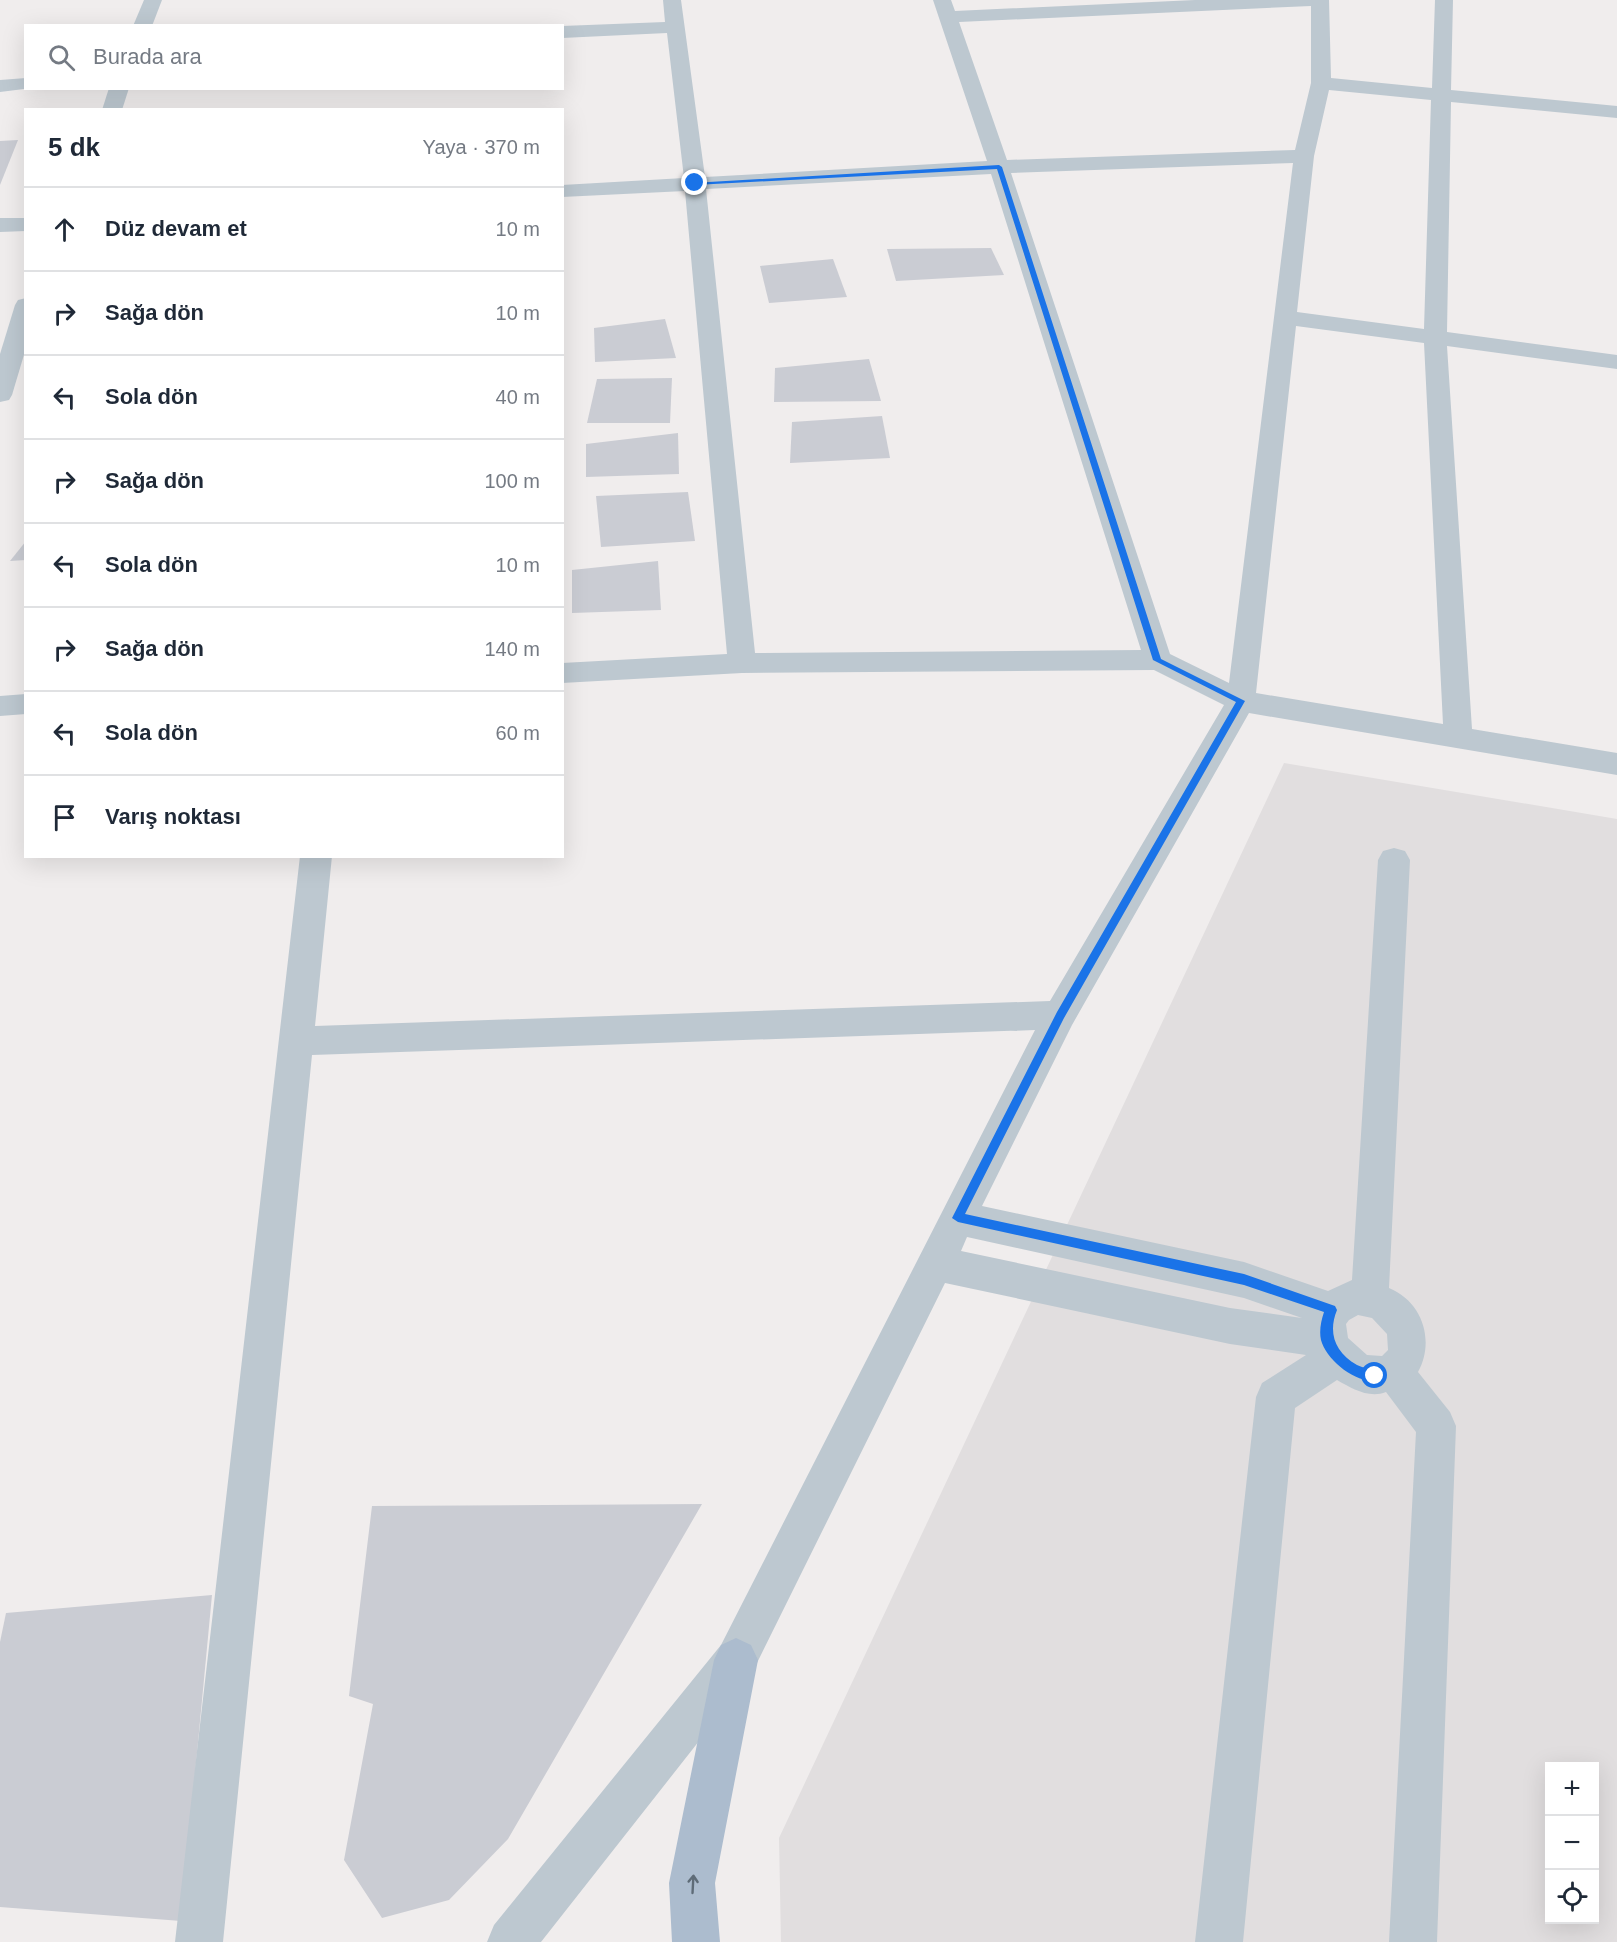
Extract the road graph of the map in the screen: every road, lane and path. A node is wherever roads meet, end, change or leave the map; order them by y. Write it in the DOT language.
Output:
graph roads {
  1 [pos="153,0"];
  2 [pos="672,0"];
  3 [pos="1313,0"];
  4 [pos="1320,0"];
  5 [pos="1444,0"];
  6 [pos="945,8"];
  7 [pos="143,24"];
  8 [pos="675,27"];
  9 [pos="564,32"];
  10 [pos="1321,83"];
  11 [pos="24,84"];
  12 [pos="0,86"];
  13 [pos="118,90"];
  14 [pos="1443,94"];
  15 [pos="113,108"];
  16 [pos="1617,112"];
  17 [pos="1304,156"];
  18 [pos="999,167"];
  19 [pos="695,183"];
  20 [pos="564,191"];
  21 [pos="24,224"];
  22 [pos="0,225"];
  23 [pos="24,312"];
  24 [pos="1284,317"];
  25 [pos="1435,338"];
  26 [pos="1617,362"];
  27 [pos="0,395"];
  28 [pos="1158,660"];
  29 [pos="742,663"];
  30 [pos="564,673"];
  31 [pos="1241,701"];
  32 [pos="24,704"];
  33 [pos="0,706"];
  34 [pos="1458,737"];
  35 [pos="1617,764"];
  36 [pos="316,858"];
  37 [pos="1394,860"];
  38 [pos="1060,1015"];
  39 [pos="295,1041"];
  40 [pos="958,1218"];
  41 [pos="935,1263"];
  42 [pos="1370,1298"];
  43 [pos="1332,1336"];
  44 [pos="1394,1372"];
  45 [pos="736,1660"];
  46 [pos="199,1942"];
  47 [pos="511,1942"];
  48 [pos="696,1942"];
  49 [pos="1219,1942"];
  50 [pos="1413,1942"];
  1 -- 7 [label="street"];
  2 -- 8 [label="street"];
  3 -- 6 [label="street"];
  4 -- 10 [label="street"];
  5 -- 14 [label="street"];
  6 -- 18 [label="street"];
  8 -- 9 [label="street"];
  8 -- 19 [label="street"];
  10 -- 14 [label="street"];
  10 -- 17 [label="street"];
  11 -- 12 [label="street"];
  13 -- 15 [label="street"];
  14 -- 16 [label="street"];
  14 -- 25 [label="street"];
  17 -- 18 [label="street"];
  17 -- 24 [label="street"];
  18 -- 19 [label="street"];
  18 -- 28 [label="street"];
  19 -- 20 [label="street"];
  19 -- 29 [label="street"];
  21 -- 22 [label="street"];
  23 -- 27 [label="street"];
  24 -- 25 [label="street"];
  24 -- 31 [label="street"];
  25 -- 26 [label="street"];
  25 -- 34 [label="street"];
  28 -- 29 [label="street"];
  28 -- 31 [label="street"];
  29 -- 30 [label="street"];
  31 -- 34 [label="street"];
  31 -- 38 [label="street"];
  32 -- 33 [label="street"];
  34 -- 35 [label="street"];
  36 -- 39 [label="street"];
  37 -- 42 [label="street"];
  38 -- 39 [label="street"];
  38 -- 40 [label="street"];
  39 -- 46 [label="street"];
  40 -- 41 [label="street"];
  40 -- 43 [label="street"];
  41 -- 43 [label="street"];
  41 -- 45 [label="street"];
  42 -- 43 [label="street"];
  42 -- 44 [label="street"];
  43 -- 44 [label="street"];
  43 -- 49 [label="street"];
  44 -- 50 [label="street"];
  45 -- 47 [label="street"];
  48 -- 45 [label="main road, one-way"];
}
